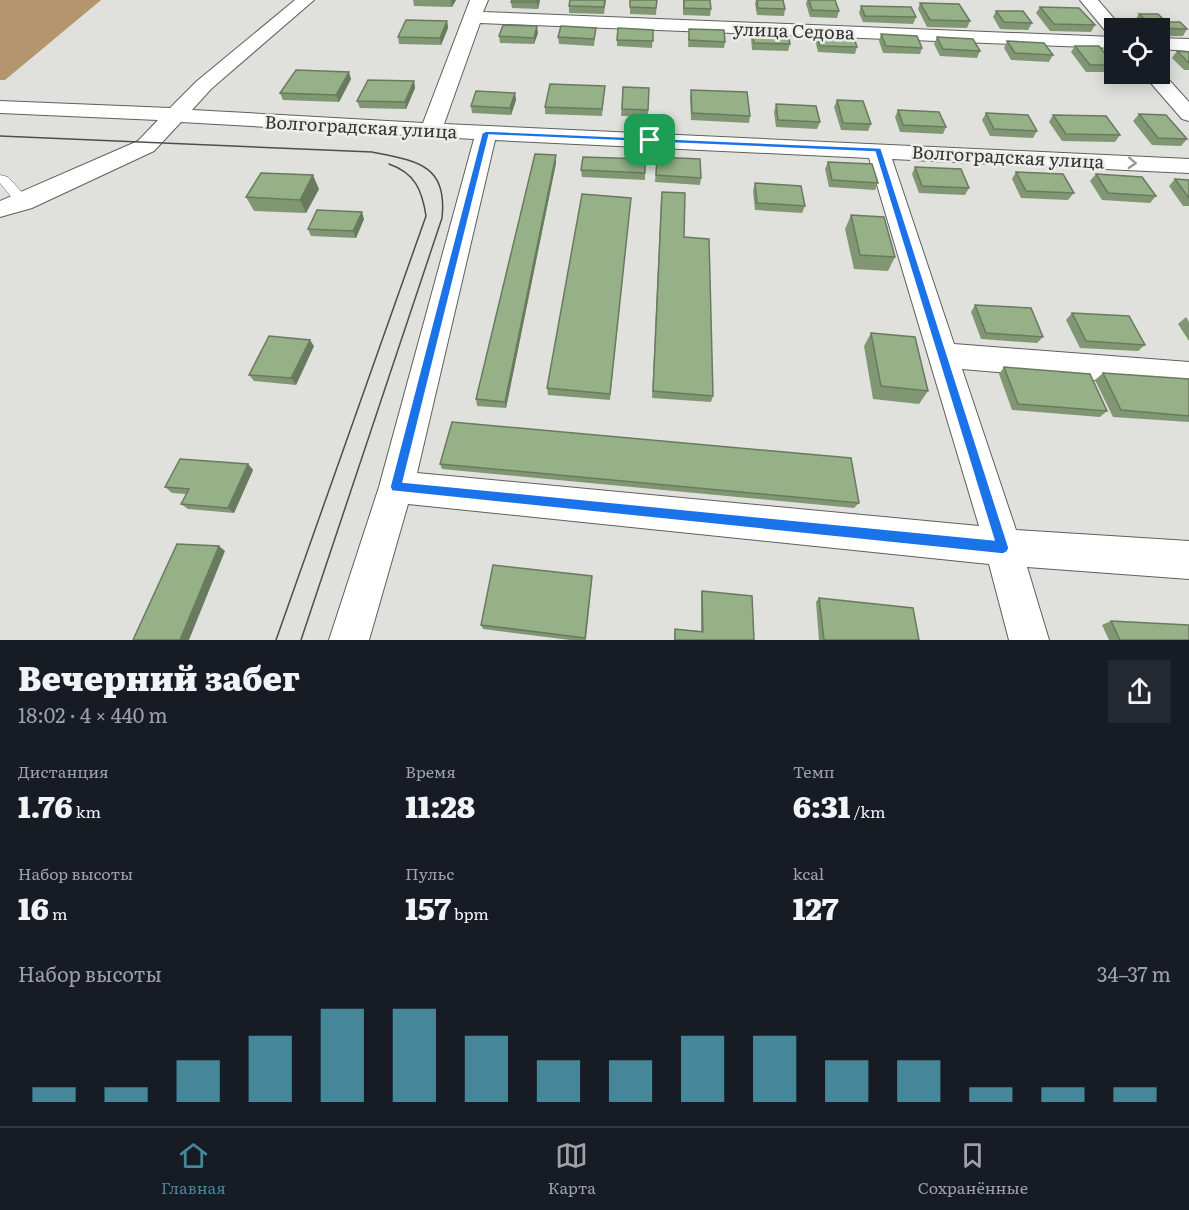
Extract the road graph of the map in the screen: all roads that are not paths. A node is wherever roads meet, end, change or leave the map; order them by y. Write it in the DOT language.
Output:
graph roads {
  1 [pos="305,0"];
  2 [pos="1089,0"];
  3 [pos="476,9"];
  4 [pos="1104,18"];
  5 [pos="1104,41"];
  6 [pos="1170,44"];
  7 [pos="1189,45"];
  8 [pos="1162,84"];
  9 [pos="0,107"];
  10 [pos="177,115"];
  11 [pos="1189,115"];
  12 [pos="431,130"];
  13 [pos="486,133"];
  14 [pos="878,150"];
  15 [pos="1189,166"];
  16 [pos="0,179"];
  17 [pos="23,202"];
  18 [pos="0,209"];
  19 [pos="943,355"];
  20 [pos="1189,375"];
  21 [pos="396,487"];
  22 [pos="1003,548"];
  23 [pos="1189,560"];
  24 [pos="349,640"];
  25 [pos="1029,640"];
  1 -- 10 [label="street"];
  2 -- 4 [label="street"];
  3 -- 5 [label="street, улица Седова"];
  3 -- 12 [label="street"];
  6 -- 7 [label="street"];
  8 -- 11 [label="street"];
  9 -- 10 [label="street, Волгоградская улица"];
  10 -- 12 [label="street, Волгоградская улица"];
  10 -- 17 [label="street"];
  12 -- 13 [label="street, Волгоградская улица"];
  13 -- 14 [label="street, Волгоградская улица"];
  13 -- 21 [label="street"];
  14 -- 15 [label="street, Волгоградская улица, one-way"];
  14 -- 19 [label="street"];
  16 -- 17 [label="lane"];
  17 -- 18 [label="street"];
  19 -- 20 [label="street"];
  19 -- 22 [label="street"];
  21 -- 22 [label="street"];
  21 -- 24 [label="street"];
  22 -- 23 [label="street"];
  22 -- 25 [label="street"];
}
